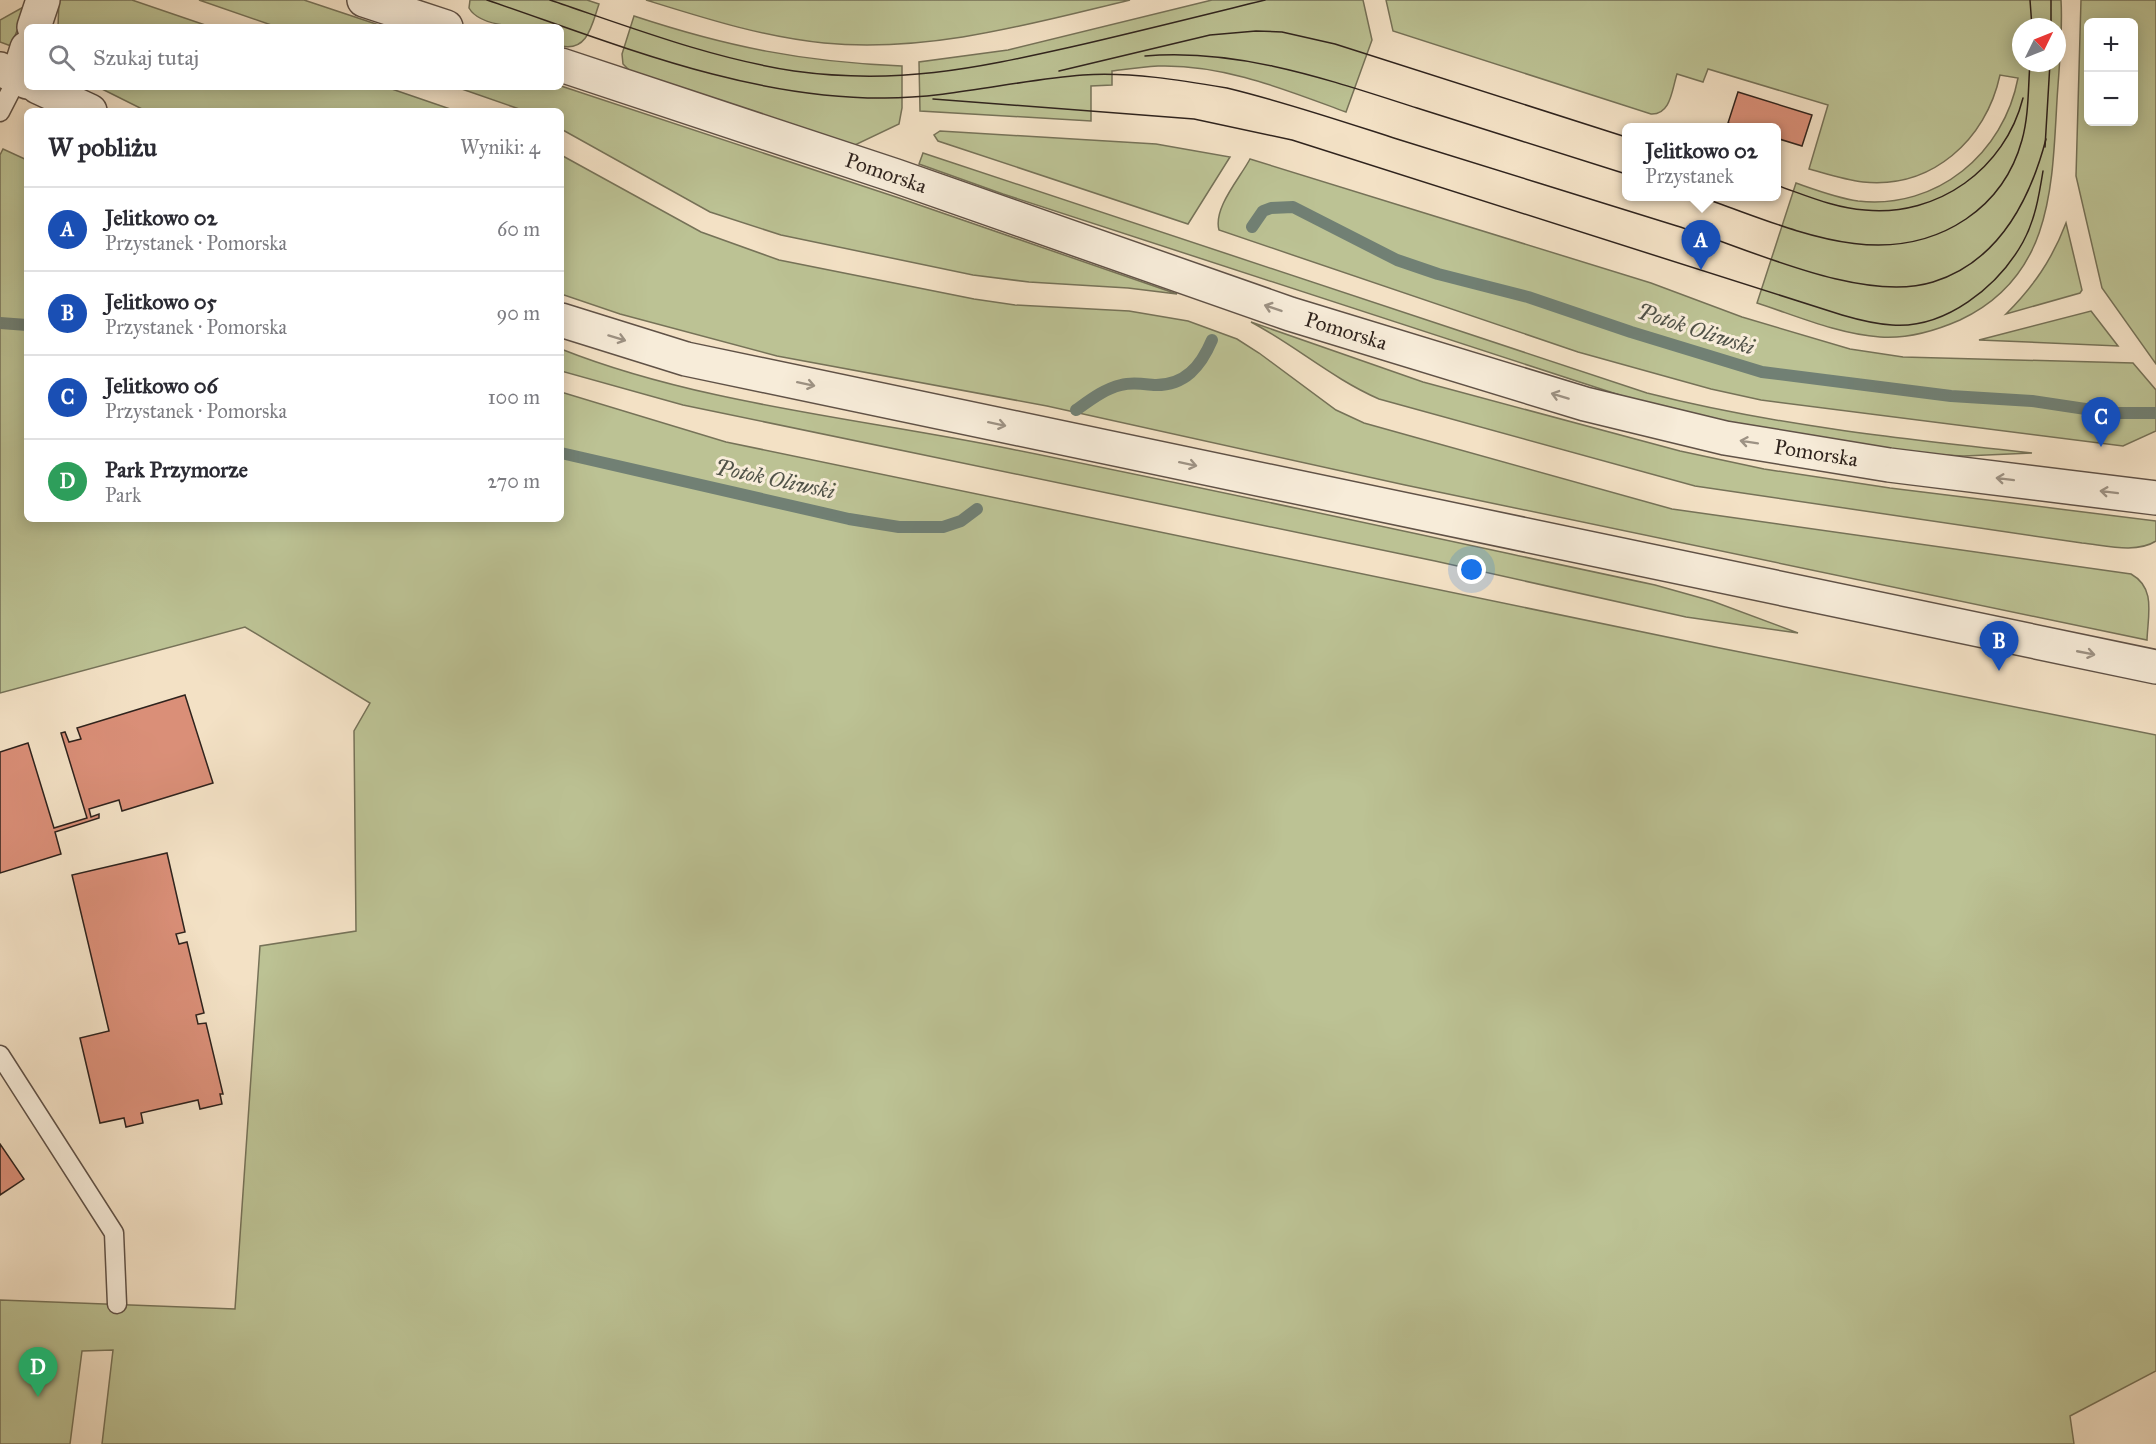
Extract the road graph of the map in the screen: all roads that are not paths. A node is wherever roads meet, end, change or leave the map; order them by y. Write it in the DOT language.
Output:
graph roads {
  1 [pos="43,0"];
  2 [pos="364,0"];
  3 [pos="35,24"];
  4 [pos="437,24"];
  5 [pos="564,66"];
  6 [pos="22,73"];
  7 [pos="52,90"];
  8 [pos="85,108"];
  9 [pos="0,112"];
  10 [pos="564,321"];
  11 [pos="2156,498"];
  12 [pos="2156,667"];
  13 [pos="0,1055"];
  14 [pos="117,1305"];
  1 -- 3 [label="street"];
  2 -- 4 [label="street"];
  11 -- 5 [label="street, Pomorska, one-way"];
  6 -- 9 [label="lane"];
  7 -- 8 [label="street"];
  10 -- 12 [label="street, one-way"];
  13 -- 14 [label="lane"];
}
